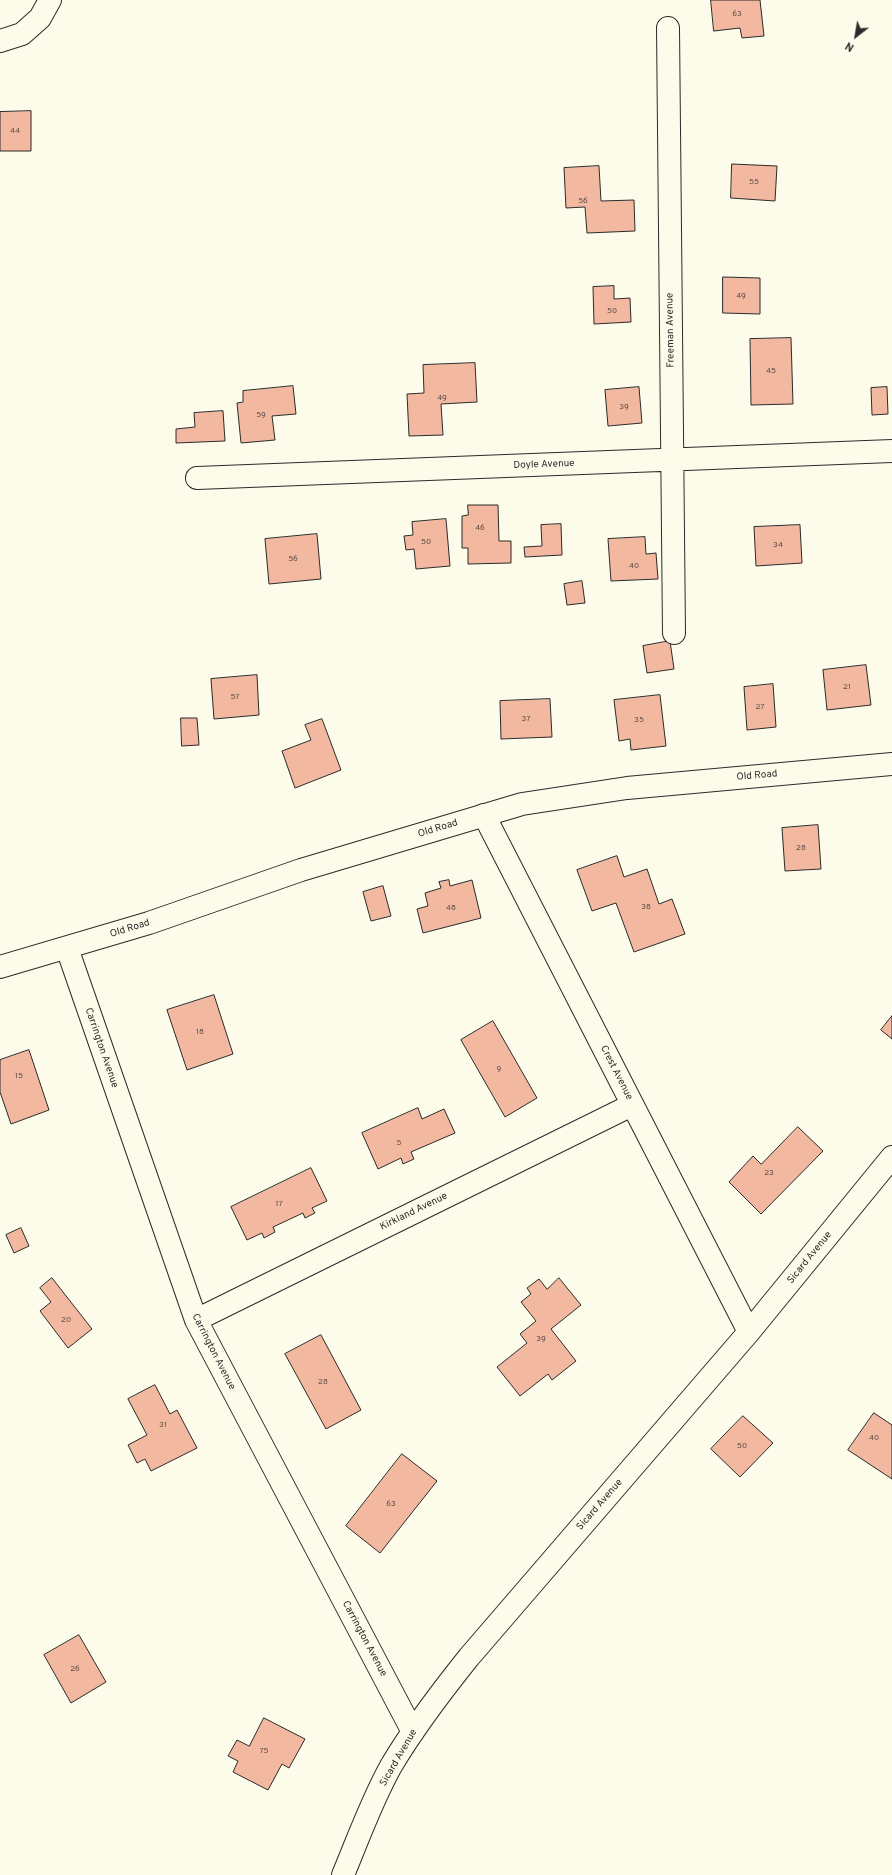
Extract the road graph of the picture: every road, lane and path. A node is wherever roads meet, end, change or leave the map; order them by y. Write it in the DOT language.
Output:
graph roads {
  1 [pos="50,0"];
  2 [pos="668,28"];
  3 [pos="0,41"];
  4 [pos="892,451"];
  5 [pos="673,460"];
  6 [pos="197,478"];
  7 [pos="674,633"];
  8 [pos="892,764"];
  9 [pos="484,815"];
  10 [pos="66,948"];
  11 [pos="0,967"];
  12 [pos="632,1105"];
  13 [pos="892,1157"];
  14 [pos="196,1320"];
  15 [pos="749,1332"];
  16 [pos="413,1732"];
  17 [pos="343,1875"];
  1 -- 3 [label="street"];
  2 -- 5 [label="street, Freeman Avenue"];
  4 -- 5 [label="street, Doyle Avenue"];
  5 -- 6 [label="street, Doyle Avenue"];
  5 -- 7 [label="street, Freeman Avenue"];
  8 -- 9 [label="street, Old Road"];
  9 -- 10 [label="street, Old Road"];
  9 -- 12 [label="street, Crest Avenue"];
  10 -- 11 [label="street, Old Road"];
  10 -- 14 [label="street, Carrington Avenue"];
  12 -- 14 [label="street, Kirkland Avenue"];
  12 -- 15 [label="street, Crest Avenue"];
  13 -- 15 [label="street, Sicard Avenue"];
  14 -- 16 [label="street, Carrington Avenue"];
  15 -- 16 [label="street, Sicard Avenue"];
  16 -- 17 [label="street, Sicard Avenue"];
}
